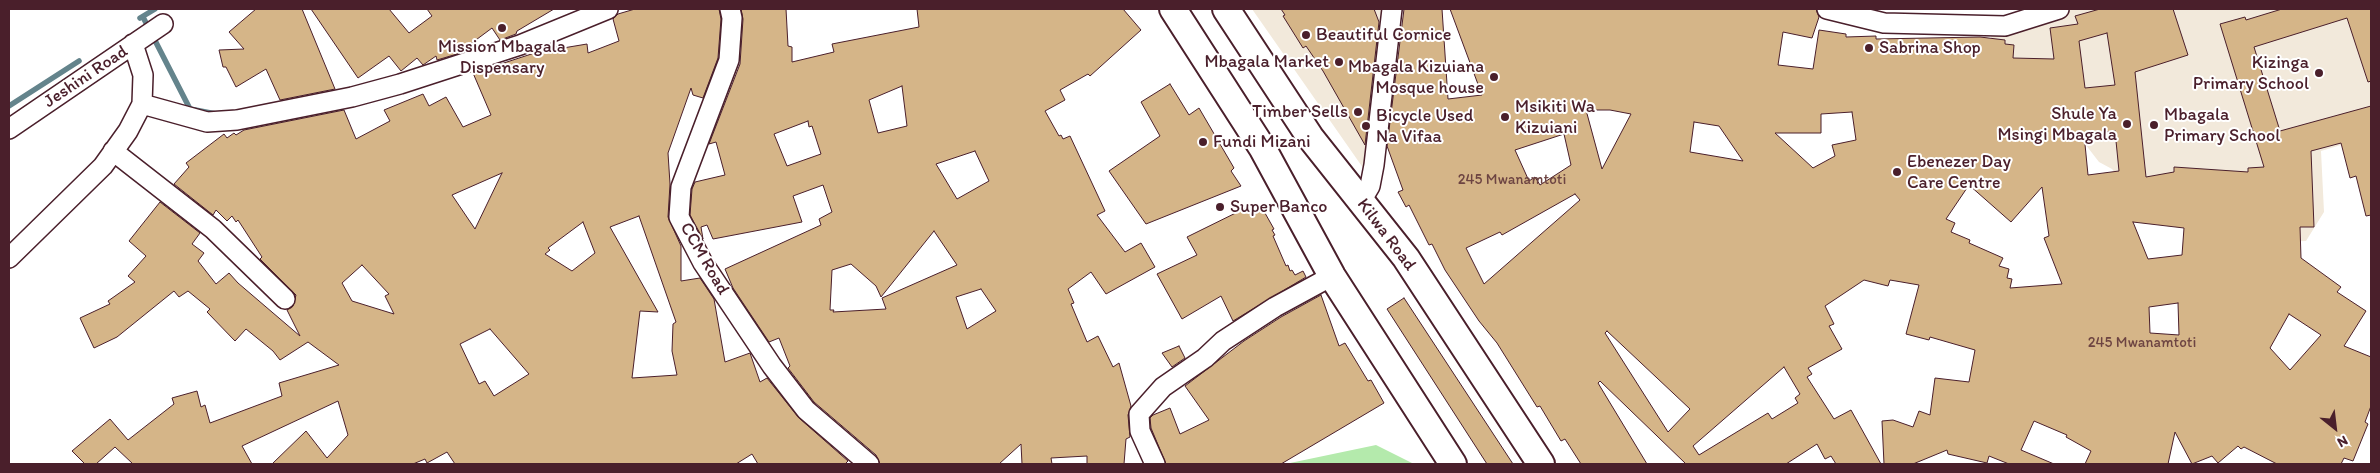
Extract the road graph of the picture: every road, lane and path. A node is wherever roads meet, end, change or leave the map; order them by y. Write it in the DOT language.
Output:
graph roads {
  1 [pos="608,9"];
  2 [pos="730,9"];
  3 [pos="1173,9"];
  4 [pos="1226,9"];
  5 [pos="1392,9"];
  6 [pos="1827,9"];
  7 [pos="2059,9"];
  8 [pos="162,24"];
  9 [pos="133,44"];
  10 [pos="142,104"];
  11 [pos="9,129"];
  12 [pos="113,151"];
  13 [pos="1361,201"];
  14 [pos="9,258"];
  15 [pos="1332,276"];
  16 [pos="285,299"];
  17 [pos="869,464"];
  18 [pos="1155,464"];
  19 [pos="1453,464"];
  20 [pos="1541,464"];
  1 -- 10 [label="street"];
  2 -- 17 [label="street, CCM Road"];
  3 -- 15 [label="highway"];
  4 -- 13 [label="highway, Kilwa Road"];
  5 -- 13 [label="street"];
  6 -- 7 [label="street"];
  8 -- 9 [label="street, Jeshini Road"];
  9 -- 10 [label="street"];
  9 -- 11 [label="street, Jeshini Road"];
  10 -- 12 [label="street"];
  12 -- 14 [label="street"];
  12 -- 16 [label="street"];
  13 -- 20 [label="highway, Kilwa Road"];
  15 -- 18 [label="street"];
  15 -- 19 [label="highway"];
}
